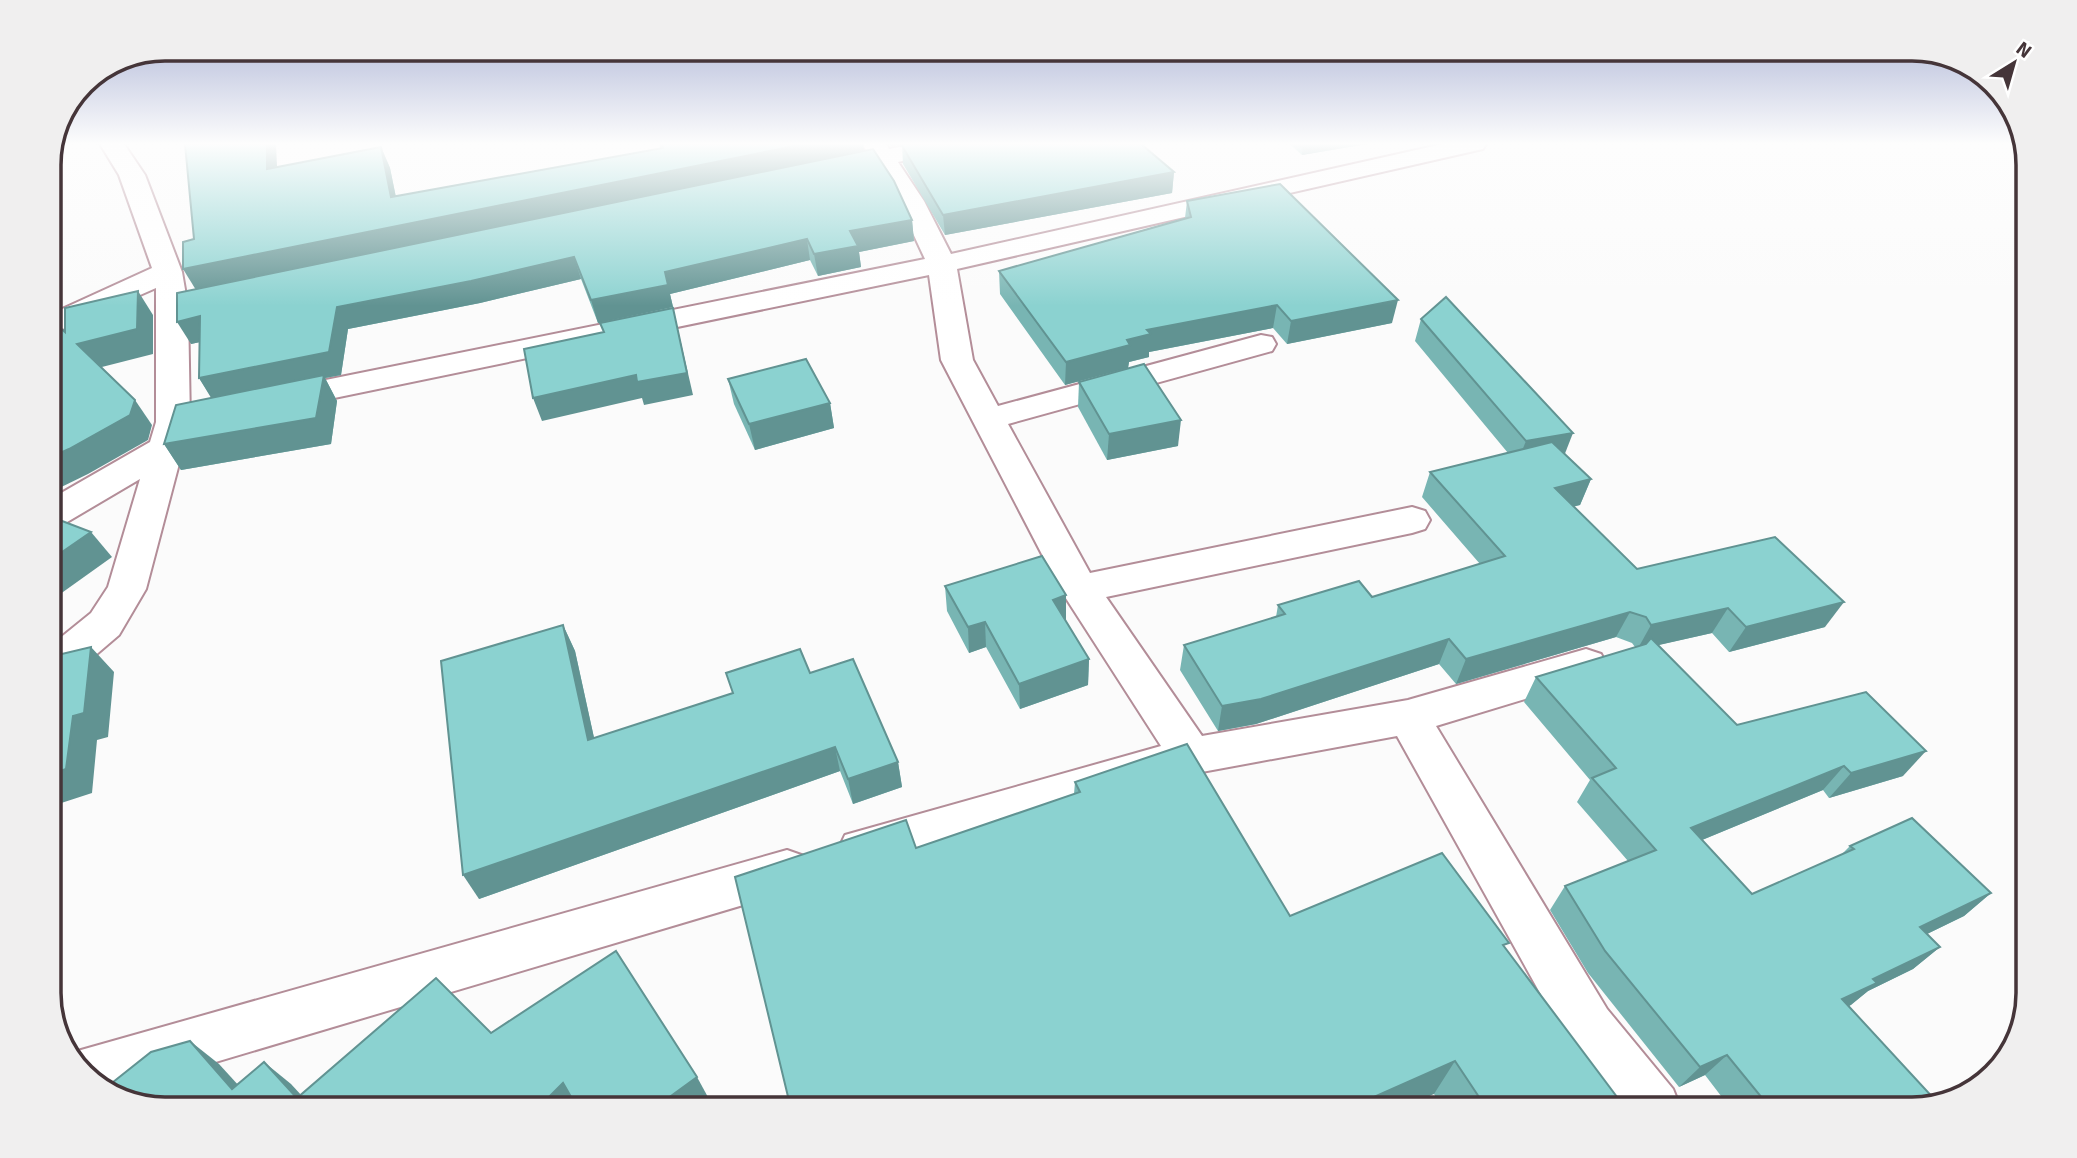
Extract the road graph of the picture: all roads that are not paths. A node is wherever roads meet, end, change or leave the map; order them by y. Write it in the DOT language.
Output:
graph roads {
  1 [pos="141,198"];
  2 [pos="906,198"];
  3 [pos="1234,198"];
  4 [pos="942,264"];
  5 [pos="168,272"];
  6 [pos="61,321"];
  7 [pos="1261,344"];
  8 [pos="254,405"];
  9 [pos="988,419"];
  10 [pos="181,428"];
  11 [pos="61,508"];
  12 [pos="1412,520"];
  13 [pos="1079,589"];
  14 [pos="1617,656"];
  15 [pos="61,661"];
  16 [pos="1408,717"];
  17 [pos="1191,756"];
  18 [pos="96,1070"];
  19 [pos="1643,1097"];
  1 -- 5 [label="street"];
  2 -- 4 [label="street"];
  3 -- 4 [label="street"];
  4 -- 8 [label="street"];
  4 -- 9 [label="street"];
  5 -- 6 [label="street"];
  5 -- 10 [label="street"];
  7 -- 9 [label="street"];
  9 -- 13 [label="street"];
  10 -- 11 [label="street"];
  10 -- 15 [label="street"];
  12 -- 13 [label="street"];
  13 -- 17 [label="street"];
  14 -- 16 [label="street"];
  16 -- 17 [label="street"];
  16 -- 19 [label="street"];
  17 -- 18 [label="street"];
}
